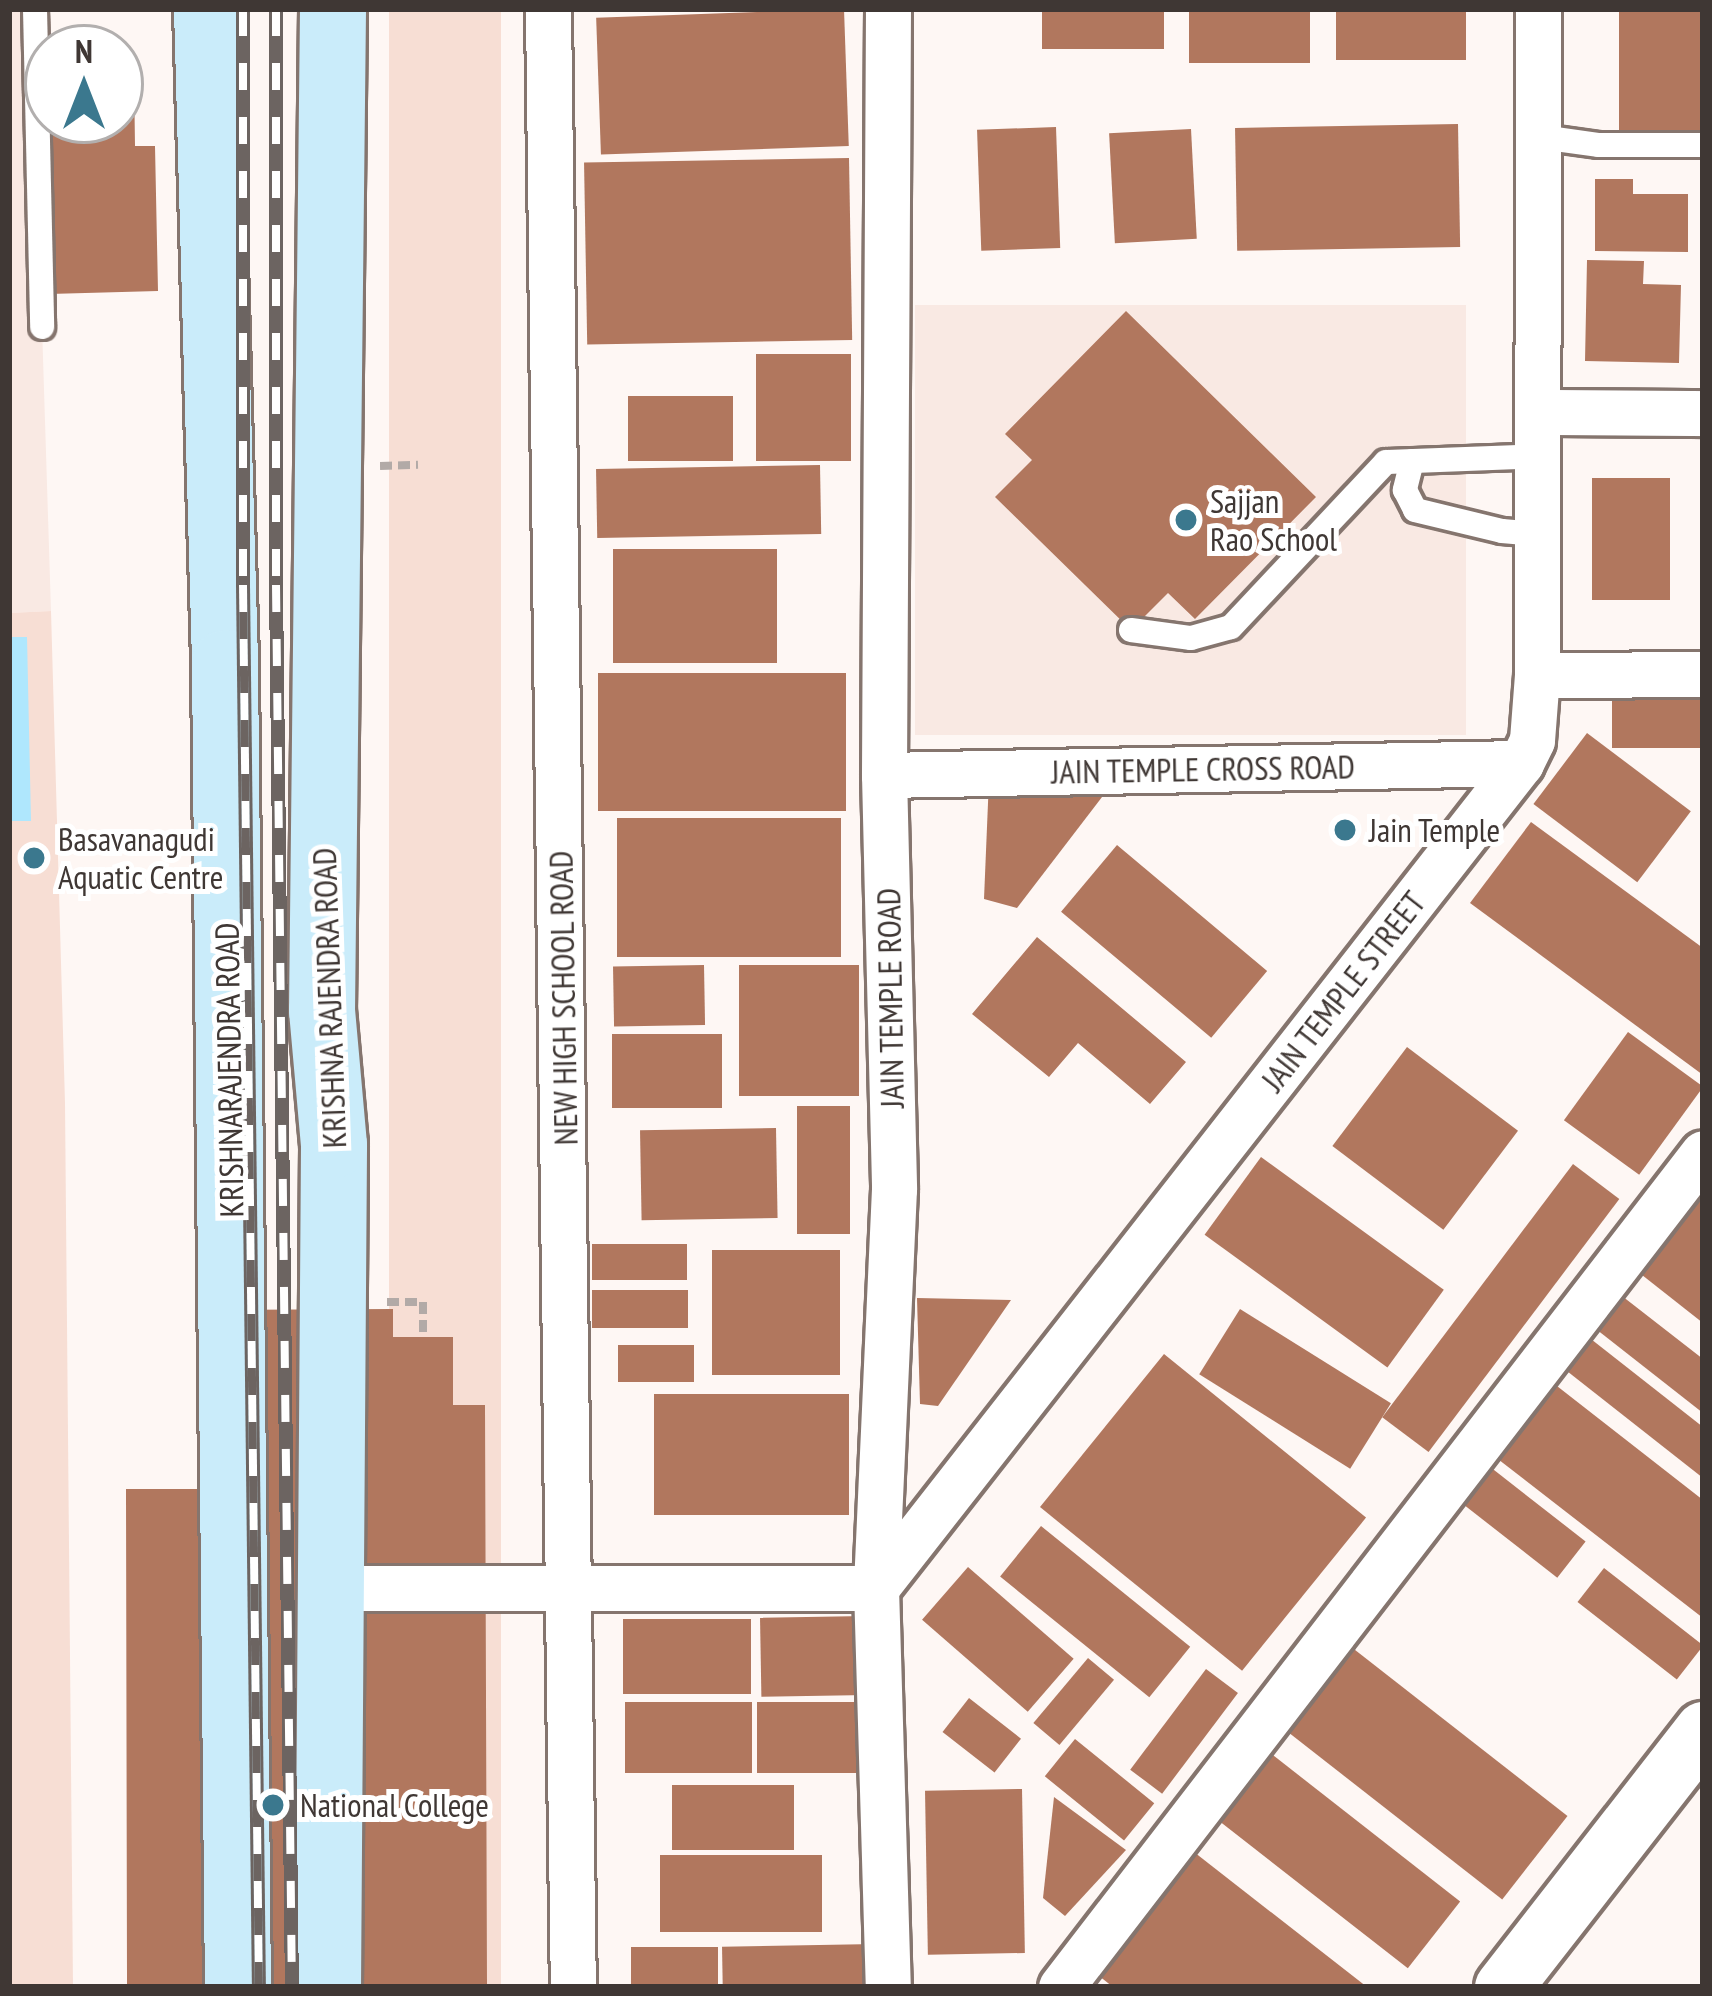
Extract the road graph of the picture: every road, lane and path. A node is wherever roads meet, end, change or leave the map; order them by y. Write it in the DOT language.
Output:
graph roads {
  1 [pos="35,9"];
  2 [pos="207,9"];
  3 [pos="333,9"];
  4 [pos="548,9"];
  5 [pos="888,9"];
  6 [pos="1538,9"];
  7 [pos="1540,137"];
  8 [pos="1703,145"];
  9 [pos="42,327"];
  10 [pos="1703,412"];
  11 [pos="1540,434"];
  12 [pos="1412,461"];
  13 [pos="418,465"];
  14 [pos="378,466"];
  15 [pos="1537,534"];
  16 [pos="1131,630"];
  17 [pos="1703,674"];
  18 [pos="1537,675"];
  19 [pos="1521,764"];
  20 [pos="884,775"];
  21 [pos="1703,1153"];
  22 [pos="374,1302"];
  23 [pos="423,1337"];
  24 [pos="331,1588"];
  25 [pos="572,1588"];
  26 [pos="877,1588"];
  27 [pos="1703,1730"];
  28 [pos="238,1987"];
  29 [pos="328,1987"];
  30 [pos="573,1987"];
  31 [pos="888,1987"];
  32 [pos="1060,1987"];
  33 [pos="1503,1987"];
  1 -- 9 [label="lane"];
  2 -- 28 [label="main road, KRISHNARAJENDRA ROAD"];
  3 -- 24 [label="main road, KRISHNA RAJENDRA ROAD"];
  4 -- 25 [label="street, NEW HIGH SCHOOL ROAD"];
  5 -- 20 [label="street, JAIN TEMPLE ROAD"];
  6 -- 7 [label="street, JAIN TEMPLE STREET"];
  7 -- 8 [label="lane"];
  7 -- 11 [label="street, JAIN TEMPLE STREET"];
  10 -- 11 [label="street"];
  11 -- 12 [label="lane"];
  11 -- 15 [label="street, JAIN TEMPLE STREET"];
  12 -- 15 [label="lane"];
  12 -- 16 [label="lane"];
  13 -- 14 [label="path"];
  15 -- 18 [label="street, JAIN TEMPLE STREET"];
  17 -- 18 [label="street"];
  18 -- 19 [label="street, JAIN TEMPLE STREET"];
  19 -- 20 [label="street, JAIN TEMPLE CROSS ROAD"];
  19 -- 26 [label="street, JAIN TEMPLE STREET"];
  20 -- 26 [label="street, JAIN TEMPLE ROAD"];
  21 -- 32 [label="street"];
  22 -- 23 [label="path"];
  24 -- 25 [label="street"];
  24 -- 29 [label="main road, KRISHNA RAJENDRA ROAD"];
  25 -- 26 [label="street"];
  25 -- 30 [label="street, NEW HIGH SCHOOL ROAD"];
  26 -- 31 [label="street, JAIN TEMPLE ROAD"];
  27 -- 33 [label="street"];
}
